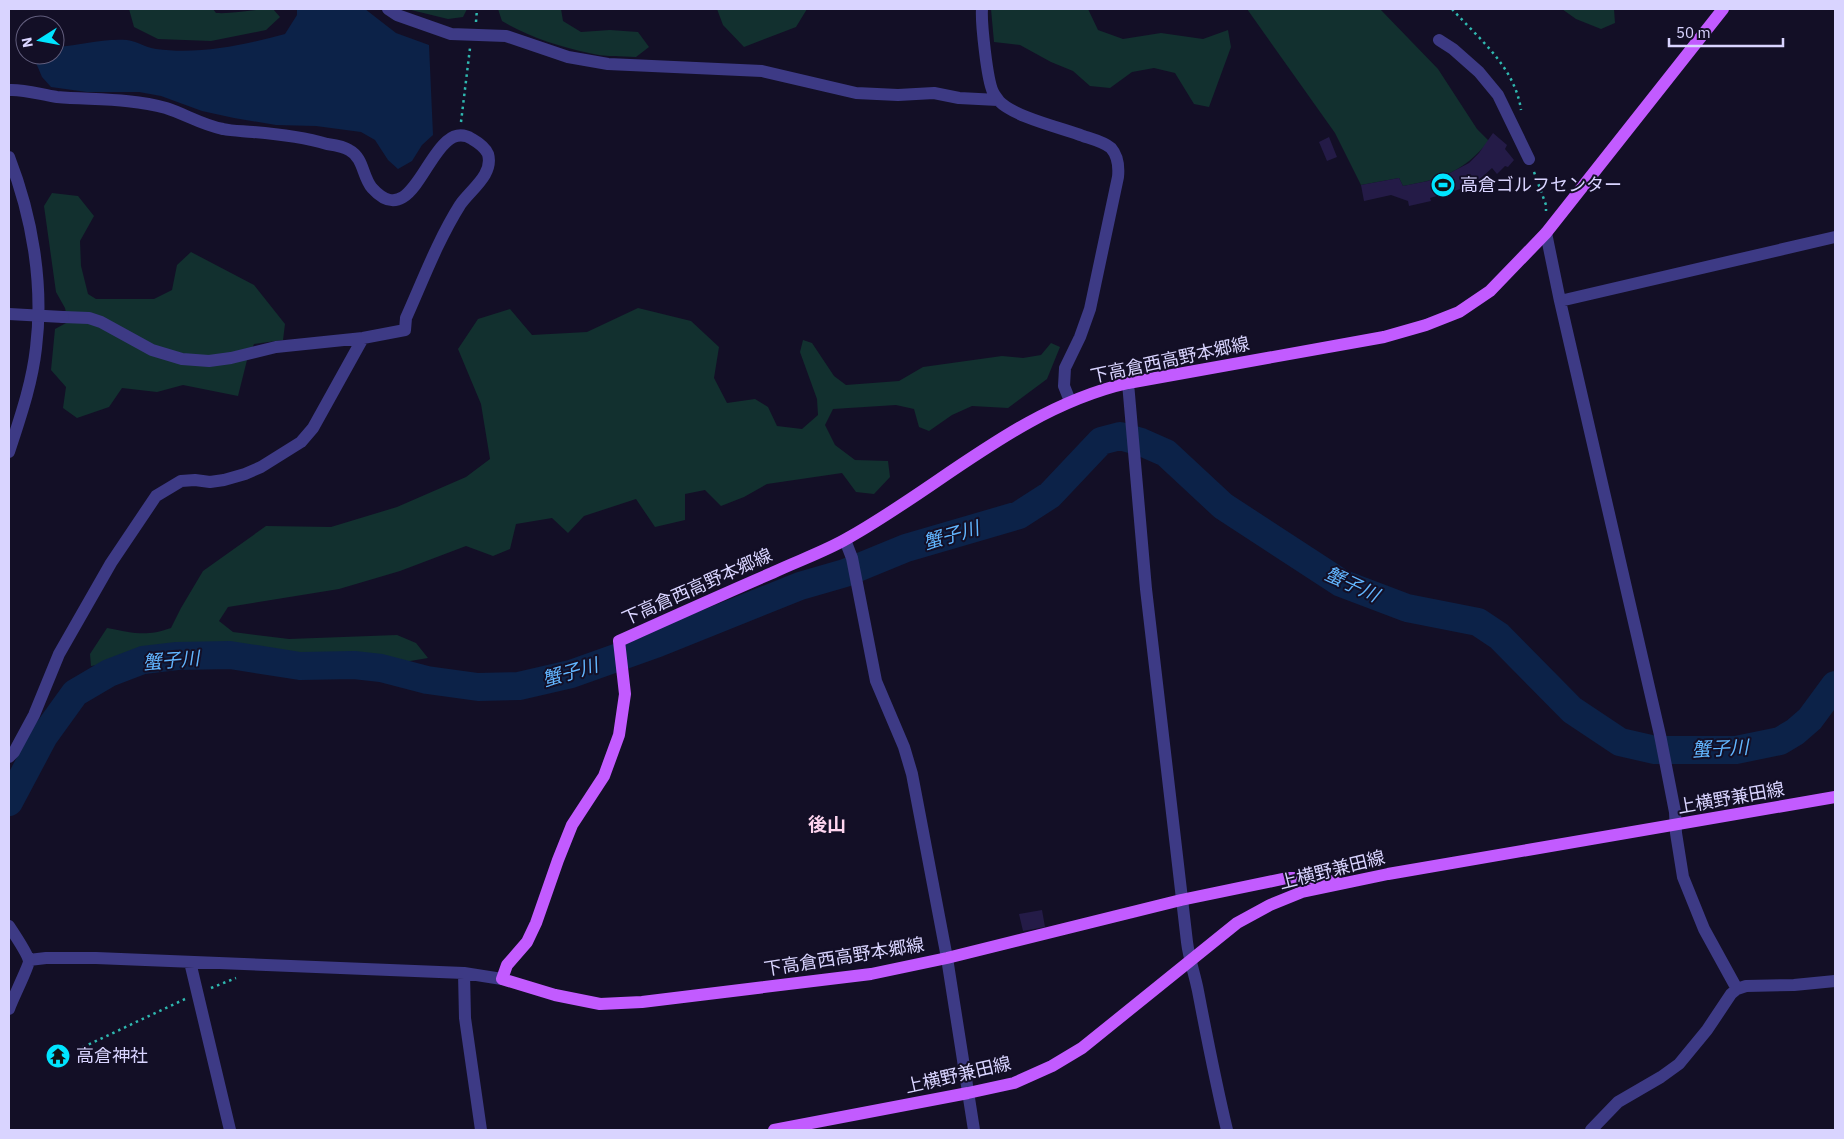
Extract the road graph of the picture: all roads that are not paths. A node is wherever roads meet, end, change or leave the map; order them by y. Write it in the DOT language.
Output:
graph roads {
  1 [pos="388,9"];
  2 [pos="982,9"];
  3 [pos="1723,9"];
  4 [pos="1439,40"];
  5 [pos="9,90"];
  6 [pos="998,100"];
  7 [pos="9,156"];
  8 [pos="1528,159"];
  9 [pos="1546,233"];
  10 [pos="1835,237"];
  11 [pos="1560,301"];
  12 [pos="9,314"];
  13 [pos="363,338"];
  14 [pos="1128,383"];
  15 [pos="1070,401"];
  16 [pos="9,452"];
  17 [pos="845,540"];
  18 [pos="9,757"];
  19 [pos="1835,797"];
  20 [pos="1676,825"];
  21 [pos="1338,883"];
  22 [pos="1181,900"];
  23 [pos="9,926"];
  24 [pos="947,958"];
  25 [pos="29,960"];
  26 [pos="1189,961"];
  27 [pos="190,962"];
  28 [pos="464,973"];
  29 [pos="502,979"];
  30 [pos="1835,981"];
  31 [pos="1737,989"];
  32 [pos="9,1009"];
  33 [pos="968,1093"];
  34 [pos="230,1130"];
  35 [pos="481,1130"];
  36 [pos="774,1130"];
  37 [pos="974,1130"];
  38 [pos="1227,1130"];
  39 [pos="1592,1130"];
  1 -- 6 [label="street"];
  2 -- 6 [label="street"];
  3 -- 9 [label="main road, 下高倉西高野本郷線"];
  4 -- 8 [label="street"];
  5 -- 13 [label="street"];
  6 -- 15 [label="street"];
  7 -- 16 [label="street"];
  9 -- 11 [label="street"];
  9 -- 14 [label="main road, 下高倉西高野本郷線"];
  10 -- 11 [label="street"];
  11 -- 20 [label="street"];
  12 -- 13 [label="street, bridge"];
  13 -- 18 [label="street"];
  14 -- 15 [label="main road, 下高倉西高野本郷線"];
  14 -- 22 [label="street"];
  15 -- 17 [label="main road, 下高倉西高野本郷線"];
  17 -- 24 [label="street"];
  17 -- 29 [label="main road, 下高倉西高野本郷線"];
  19 -- 20 [label="main road, 上横野兼田線"];
  20 -- 21 [label="main road, 上横野兼田線"];
  20 -- 31 [label="street"];
  21 -- 22 [label="main road, 下高倉西高野本郷線"];
  21 -- 26 [label="main road, 上横野兼田線"];
  22 -- 24 [label="main road, 下高倉西高野本郷線"];
  22 -- 26 [label="street"];
  23 -- 25 [label="street"];
  24 -- 29 [label="main road, 下高倉西高野本郷線"];
  24 -- 33 [label="street"];
  25 -- 27 [label="street"];
  25 -- 32 [label="street"];
  26 -- 33 [label="main road, 上横野兼田線"];
  26 -- 38 [label="street"];
  27 -- 28 [label="street"];
  27 -- 34 [label="street"];
  28 -- 29 [label="street"];
  28 -- 35 [label="street"];
  30 -- 31 [label="street"];
  31 -- 39 [label="street"];
  33 -- 36 [label="main road, 上横野兼田線"];
  33 -- 37 [label="street"];
}
